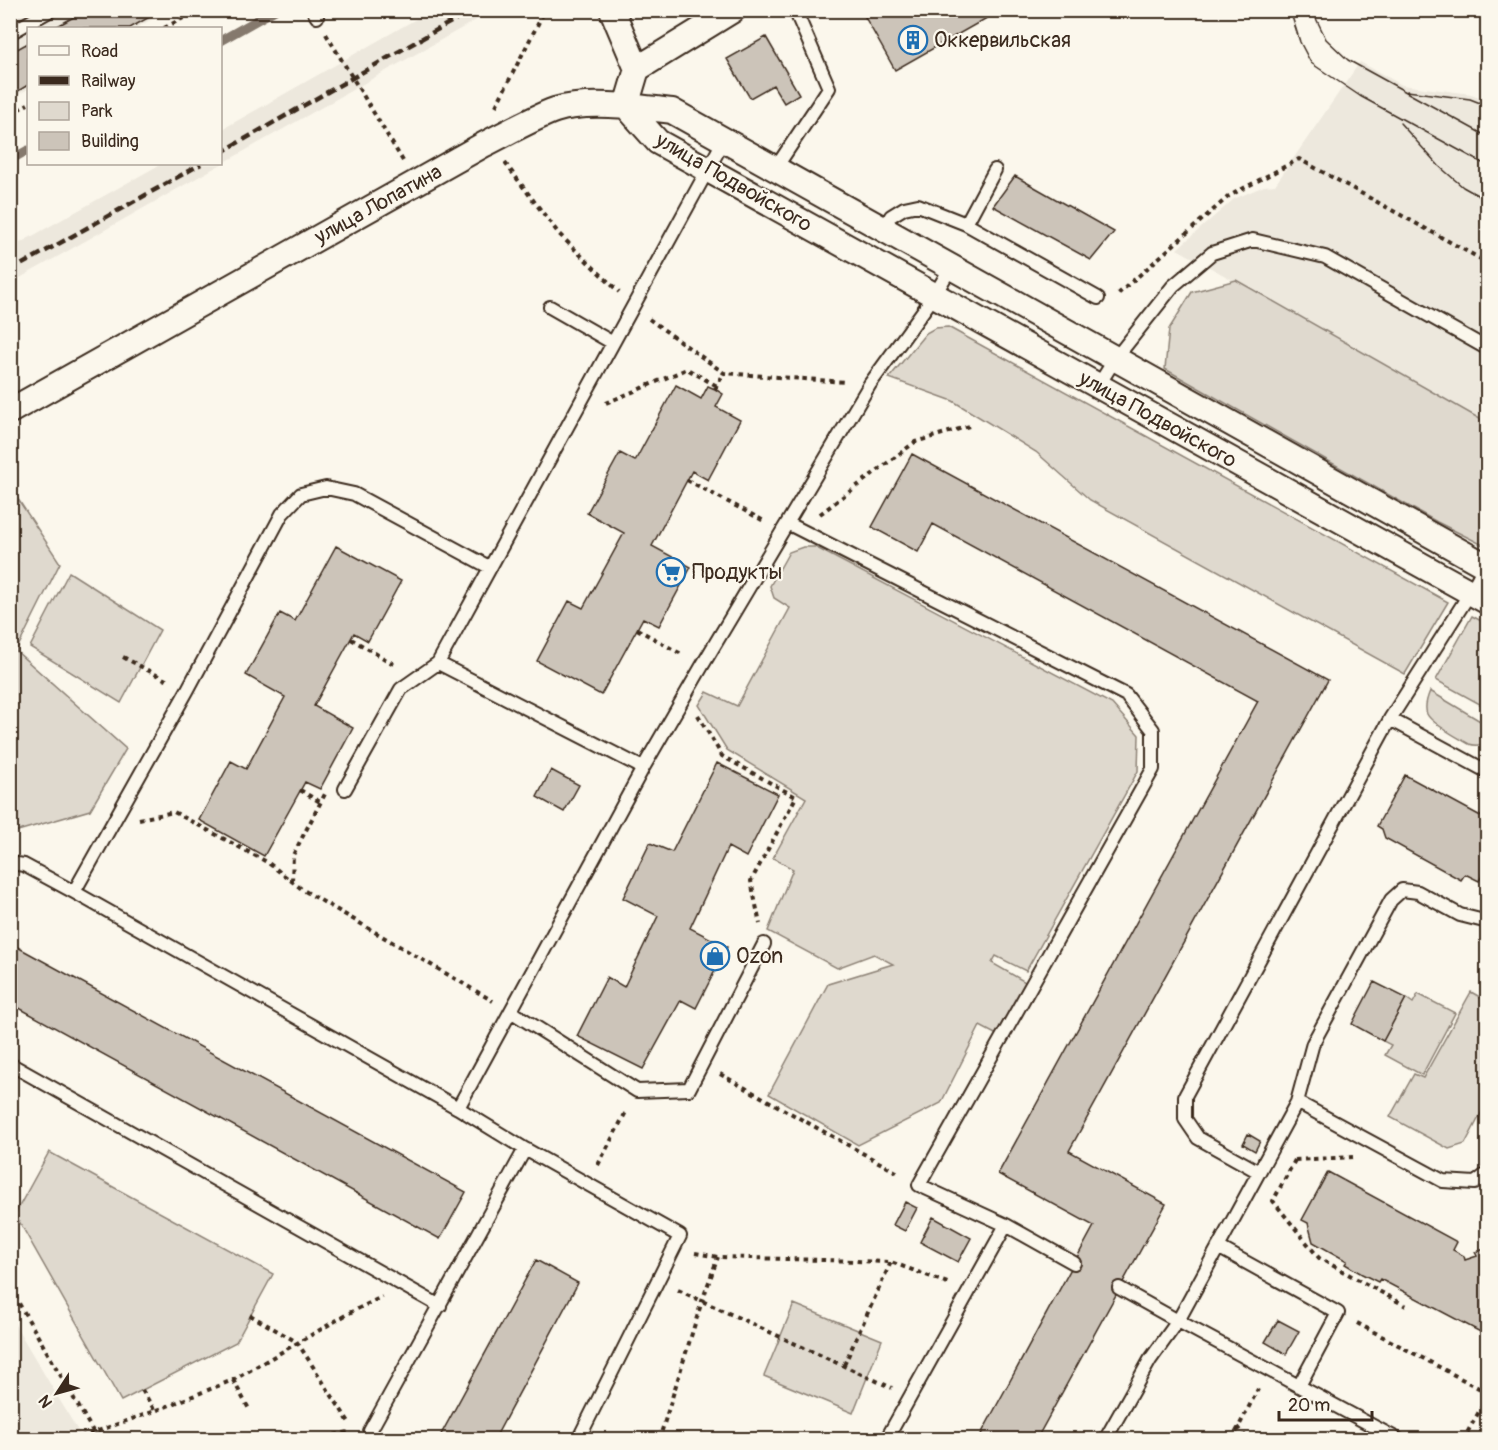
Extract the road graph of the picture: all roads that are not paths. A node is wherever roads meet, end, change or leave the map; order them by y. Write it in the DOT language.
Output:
graph roads {
  1 [pos="51,10"];
  2 [pos="612,10"];
  3 [pos="733,10"];
  4 [pos="795,10"];
  5 [pos="10,33"];
  6 [pos="637,69"];
  7 [pos="626,106"];
  8 [pos="724,140"];
  9 [pos="775,169"];
  10 [pos="708,170"];
  11 [pos="995,170"];
  12 [pos="966,224"];
  13 [pos="884,230"];
  14 [pos="951,267"];
  15 [pos="934,296"];
  16 [pos="1098,298"];
  17 [pos="550,307"];
  18 [pos="613,343"];
  19 [pos="1488,350"];
  20 [pos="1115,359"];
  21 [pos="1098,386"];
  22 [pos="10,411"];
  23 [pos="785,527"];
  24 [pos="1486,566"];
  25 [pos="489,567"];
  26 [pos="1479,597"];
  27 [pos="438,663"];
  28 [pos="1390,719"];
  29 [pos="643,768"];
  30 [pos="1488,772"];
  31 [pos="345,789"];
  32 [pos="10,863"];
  33 [pos="74,892"];
  34 [pos="1488,922"];
  35 [pos="765,944"];
  36 [pos="512,1012"];
  37 [pos="10,1064"];
  38 [pos="1298,1102"];
  39 [pos="458,1108"];
  40 [pos="525,1149"];
  41 [pos="1259,1172"];
  42 [pos="1488,1173"];
  43 [pos="1006,1225"];
  44 [pos="1218,1247"];
  45 [pos="1074,1263"];
  46 [pos="1119,1288"];
  47 [pos="440,1306"];
  48 [pos="1178,1322"];
  49 [pos="1299,1386"];
  50 [pos="369,1440"];
  51 [pos="578,1440"];
  52 [pos="886,1440"];
  53 [pos="1105,1440"];
  54 [pos="1399,1440"];
  1 -- 5 [label="lane"];
  2 -- 6 [label="street"];
  3 -- 6 [label="street"];
  4 -- 9 [label="lane"];
  6 -- 7 [label="street"];
  7 -- 8 [label="street, улица Подвойского"];
  7 -- 10 [label="street, улица Подвойского"];
  7 -- 22 [label="street, улица Лопатина"];
  8 -- 9 [label="street, улица Подвойского"];
  8 -- 10 [label="lane"];
  9 -- 13 [label="street, улица Подвойского"];
  10 -- 15 [label="street, улица Подвойского"];
  10 -- 18 [label="lane"];
  11 -- 12 [label="lane"];
  12 -- 13 [label="lane"];
  12 -- 16 [label="lane"];
  13 -- 14 [label="street, улица Подвойского"];
  14 -- 15 [label="lane"];
  14 -- 20 [label="street, улица Подвойского"];
  15 -- 21 [label="street, улица Подвойского"];
  15 -- 23 [label="lane"];
  17 -- 18 [label="lane"];
  18 -- 25 [label="lane"];
  19 -- 20 [label="lane"];
  20 -- 21 [label="lane"];
  20 -- 24 [label="street, улица Подвойского"];
  21 -- 26 [label="street, улица Подвойского"];
  23 -- 29 [label="lane"];
  23 -- 43 [label="lane"];
  24 -- 26 [label="lane"];
  25 -- 27 [label="lane"];
  25 -- 33 [label="lane"];
  26 -- 28 [label="lane"];
  27 -- 29 [label="lane"];
  27 -- 31 [label="lane"];
  28 -- 30 [label="lane"];
  28 -- 41 [label="lane"];
  29 -- 36 [label="lane"];
  32 -- 33 [label="lane"];
  33 -- 39 [label="lane"];
  34 -- 38 [label="lane"];
  35 -- 36 [label="lane"];
  36 -- 39 [label="lane"];
  37 -- 47 [label="lane"];
  38 -- 41 [label="lane"];
  38 -- 42 [label="lane"];
  39 -- 40 [label="lane"];
  40 -- 47 [label="lane"];
  40 -- 51 [label="lane"];
  41 -- 44 [label="lane"];
  43 -- 45 [label="lane"];
  43 -- 52 [label="lane"];
  44 -- 48 [label="lane"];
  44 -- 49 [label="lane"];
  46 -- 48 [label="lane"];
  47 -- 50 [label="lane"];
  48 -- 49 [label="lane"];
  48 -- 53 [label="lane"];
  49 -- 54 [label="lane"];
}
